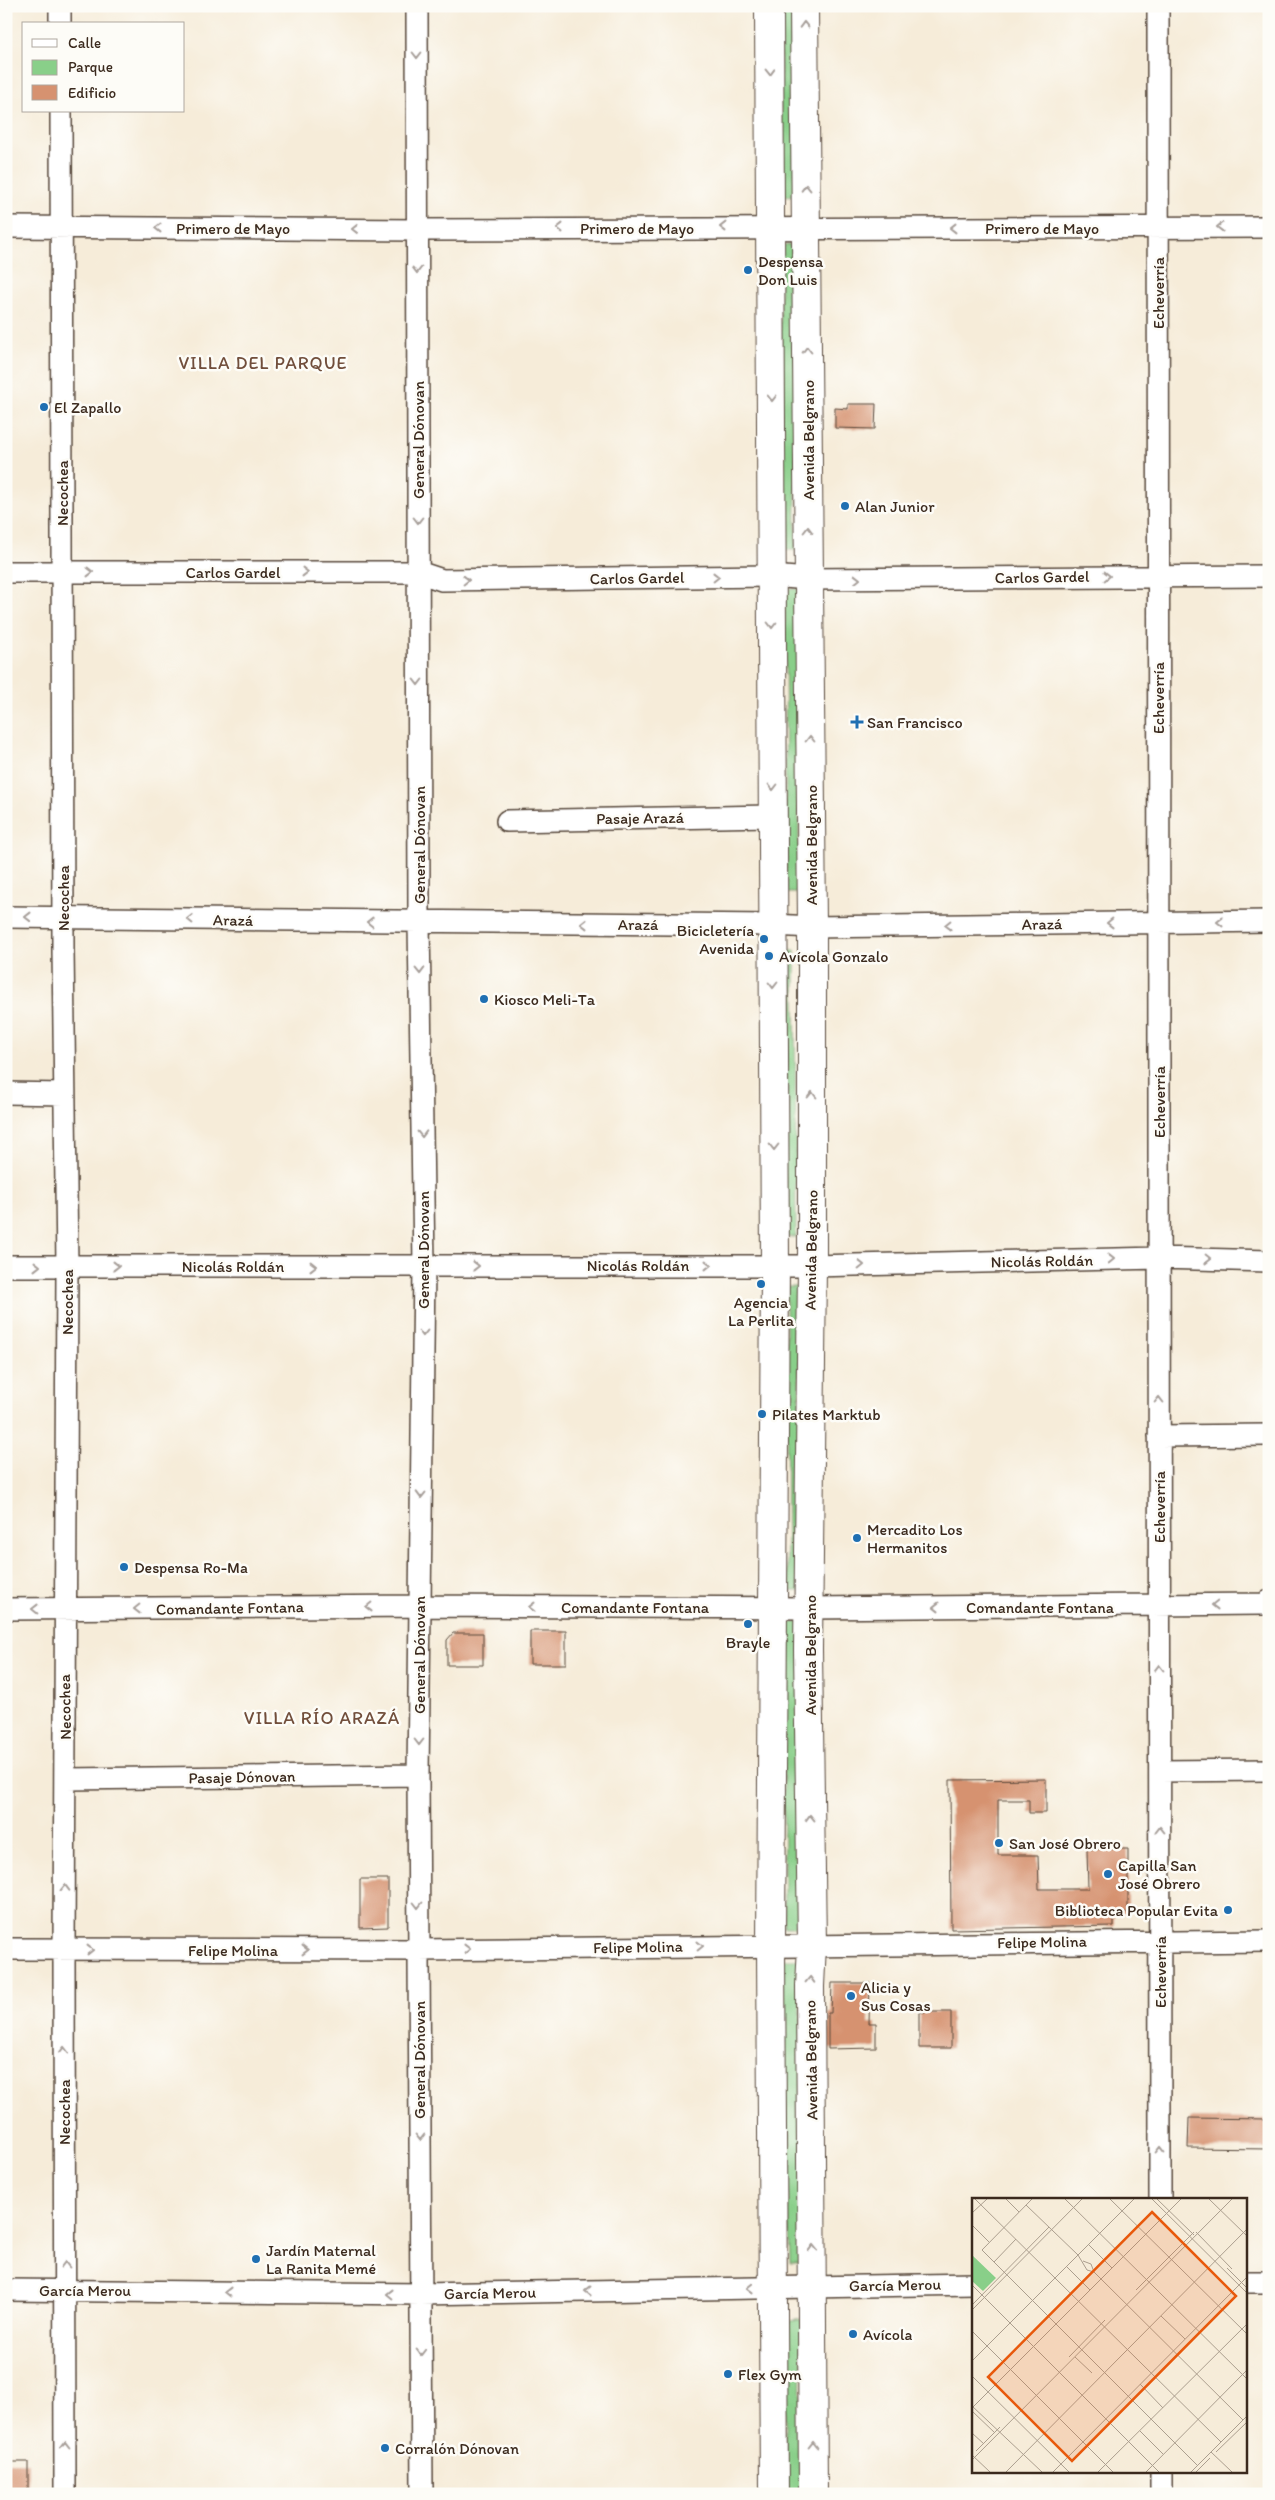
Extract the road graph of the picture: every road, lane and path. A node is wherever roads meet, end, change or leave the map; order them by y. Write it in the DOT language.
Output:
graph roads {
  1 [pos="60,6"];
  2 [pos="417,6"];
  3 [pos="769,6"];
  4 [pos="804,6"];
  5 [pos="1158,6"];
  6 [pos="60,22"];
  7 [pos="61,112"];
  8 [pos="6,227"];
  9 [pos="63,227"];
  10 [pos="772,227"];
  11 [pos="1269,227"];
  12 [pos="806,228"];
  13 [pos="1158,228"];
  14 [pos="417,230"];
  15 [pos="6,572"];
  16 [pos="62,572"];
  17 [pos="418,572"];
  18 [pos="1158,575"];
  19 [pos="772,576"];
  20 [pos="1269,576"];
  21 [pos="808,579"];
  22 [pos="773,816"];
  23 [pos="507,821"];
  24 [pos="63,917"];
  25 [pos="6,918"];
  26 [pos="1269,921"];
  27 [pos="419,922"];
  28 [pos="1159,922"];
  29 [pos="773,925"];
  30 [pos="812,927"];
  31 [pos="6,1094"];
  32 [pos="64,1094"];
  33 [pos="1159,1258"];
  34 [pos="1269,1261"];
  35 [pos="774,1264"];
  36 [pos="6,1266"];
  37 [pos="67,1266"];
  38 [pos="424,1266"];
  39 [pos="812,1266"];
  40 [pos="1269,1435"];
  41 [pos="1159,1436"];
  42 [pos="1267,1605"];
  43 [pos="420,1606"];
  44 [pos="1159,1606"];
  45 [pos="773,1608"];
  46 [pos="810,1608"];
  47 [pos="6,1609"];
  48 [pos="64,1610"];
  49 [pos="1269,1770"];
  50 [pos="1160,1772"];
  51 [pos="418,1775"];
  52 [pos="66,1779"];
  53 [pos="1160,1941"];
  54 [pos="1269,1941"];
  55 [pos="771,1945"];
  56 [pos="812,1945"];
  57 [pos="6,1949"];
  58 [pos="64,1950"];
  59 [pos="418,1950"];
  60 [pos="1160,2198"];
  61 [pos="1248,2282"];
  62 [pos="1269,2282"];
  63 [pos="972,2284"];
  64 [pos="813,2286"];
  65 [pos="775,2288"];
  66 [pos="6,2290"];
  67 [pos="65,2290"];
  68 [pos="420,2294"];
  69 [pos="1160,2472"];
  70 [pos="66,2494"];
  71 [pos="422,2494"];
  72 [pos="774,2494"];
  73 [pos="812,2494"];
  74 [pos="1160,2494"];
  1 -- 6 [label="street"];
  2 -- 14 [label="street, General Dónovan, one-way"];
  3 -- 10 [label="main road, one-way"];
  12 -- 4 [label="main road, Avenida Belgrano, one-way"];
  5 -- 13 [label="street, Echeverría"];
  7 -- 9 [label="street, Necochea"];
  8 -- 9 [label="street, Primero de Mayo"];
  14 -- 9 [label="street, Primero de Mayo, one-way"];
  9 -- 16 [label="street, Necochea"];
  10 -- 12 [label="street, Primero de Mayo"];
  10 -- 14 [label="street, Primero de Mayo, one-way"];
  10 -- 19 [label="main road, one-way"];
  11 -- 13 [label="street, Primero de Mayo, one-way"];
  13 -- 12 [label="street, Primero de Mayo, one-way"];
  21 -- 12 [label="main road, Avenida Belgrano, one-way"];
  13 -- 18 [label="street, Echeverría"];
  14 -- 17 [label="street, General Dónovan, one-way"];
  15 -- 16 [label="street, Carlos Gardel"];
  16 -- 17 [label="street, Carlos Gardel, one-way"];
  16 -- 24 [label="street, Necochea"];
  17 -- 19 [label="street, Carlos Gardel, one-way"];
  17 -- 27 [label="street, General Dónovan, one-way"];
  18 -- 20 [label="street, Carlos Gardel"];
  21 -- 18 [label="street, Carlos Gardel, one-way"];
  18 -- 28 [label="street, Echeverría"];
  19 -- 21 [label="street, Carlos Gardel"];
  19 -- 22 [label="main road, one-way"];
  30 -- 21 [label="main road, Avenida Belgrano, one-way"];
  22 -- 23 [label="street, Pasaje Arazá"];
  22 -- 29 [label="main road"];
  24 -- 25 [label="street, Arazá, one-way"];
  27 -- 24 [label="street, Arazá, one-way"];
  24 -- 32 [label="street, Necochea"];
  26 -- 28 [label="street, Arazá, one-way"];
  29 -- 27 [label="street, Arazá, one-way"];
  27 -- 38 [label="street, General Dónovan, one-way"];
  28 -- 30 [label="street, Arazá, one-way"];
  28 -- 33 [label="street, Echeverría"];
  29 -- 30 [label="street, Arazá"];
  29 -- 35 [label="main road, one-way"];
  39 -- 30 [label="main road, Avenida Belgrano, one-way"];
  31 -- 32 [label="street"];
  32 -- 37 [label="street, Necochea"];
  33 -- 34 [label="street, Nicolás Roldán, one-way"];
  39 -- 33 [label="street, Nicolás Roldán, one-way"];
  41 -- 33 [label="street, Echeverría, one-way"];
  38 -- 35 [label="street, Nicolás Roldán, one-way"];
  35 -- 39 [label="street, Nicolás Roldán"];
  35 -- 45 [label="main road"];
  36 -- 37 [label="street, Nicolás Roldán, one-way"];
  37 -- 38 [label="street, Nicolás Roldán, one-way"];
  37 -- 48 [label="street, Necochea"];
  38 -- 43 [label="street, General Dónovan, one-way"];
  39 -- 46 [label="main road, Avenida Belgrano"];
  40 -- 41 [label="street"];
  41 -- 44 [label="street, Echeverría"];
  42 -- 44 [label="street, Comandante Fontana, one-way"];
  45 -- 43 [label="street, Comandante Fontana, one-way"];
  43 -- 48 [label="street, Comandante Fontana, one-way"];
  43 -- 51 [label="street, General Dónovan, one-way"];
  44 -- 46 [label="street, Comandante Fontana, one-way"];
  50 -- 44 [label="street, Echeverría, one-way"];
  45 -- 46 [label="street, Comandante Fontana"];
  45 -- 55 [label="main road"];
  56 -- 46 [label="main road, Avenida Belgrano, one-way"];
  48 -- 47 [label="street, Comandante Fontana, one-way"];
  48 -- 52 [label="street, Necochea"];
  49 -- 50 [label="street"];
  53 -- 50 [label="street, Echeverría, one-way"];
  51 -- 52 [label="street, Pasaje Dónovan"];
  51 -- 59 [label="street, General Dónovan, one-way"];
  58 -- 52 [label="street, Necochea, one-way"];
  53 -- 54 [label="street, Felipe Molina"];
  53 -- 56 [label="street, Felipe Molina"];
  60 -- 53 [label="street, Echeverría, one-way"];
  55 -- 56 [label="street, Felipe Molina"];
  59 -- 55 [label="street, Felipe Molina, one-way"];
  55 -- 65 [label="main road"];
  64 -- 56 [label="main road, Avenida Belgrano, one-way"];
  57 -- 58 [label="street, Felipe Molina"];
  58 -- 59 [label="street, Felipe Molina, one-way"];
  67 -- 58 [label="street, Necochea, one-way"];
  59 -- 68 [label="street, General Dónovan, one-way"];
  61 -- 62 [label="street"];
  63 -- 64 [label="street, García Merou"];
  64 -- 65 [label="street, García Merou"];
  73 -- 64 [label="main road, Avenida Belgrano, one-way"];
  65 -- 68 [label="street, García Merou, one-way"];
  65 -- 72 [label="main road"];
  66 -- 67 [label="street, García Merou"];
  68 -- 67 [label="street, García Merou, one-way"];
  70 -- 67 [label="street, Necochea, one-way"];
  68 -- 71 [label="street, General Dónovan, one-way"];
  69 -- 74 [label="street"];
}
